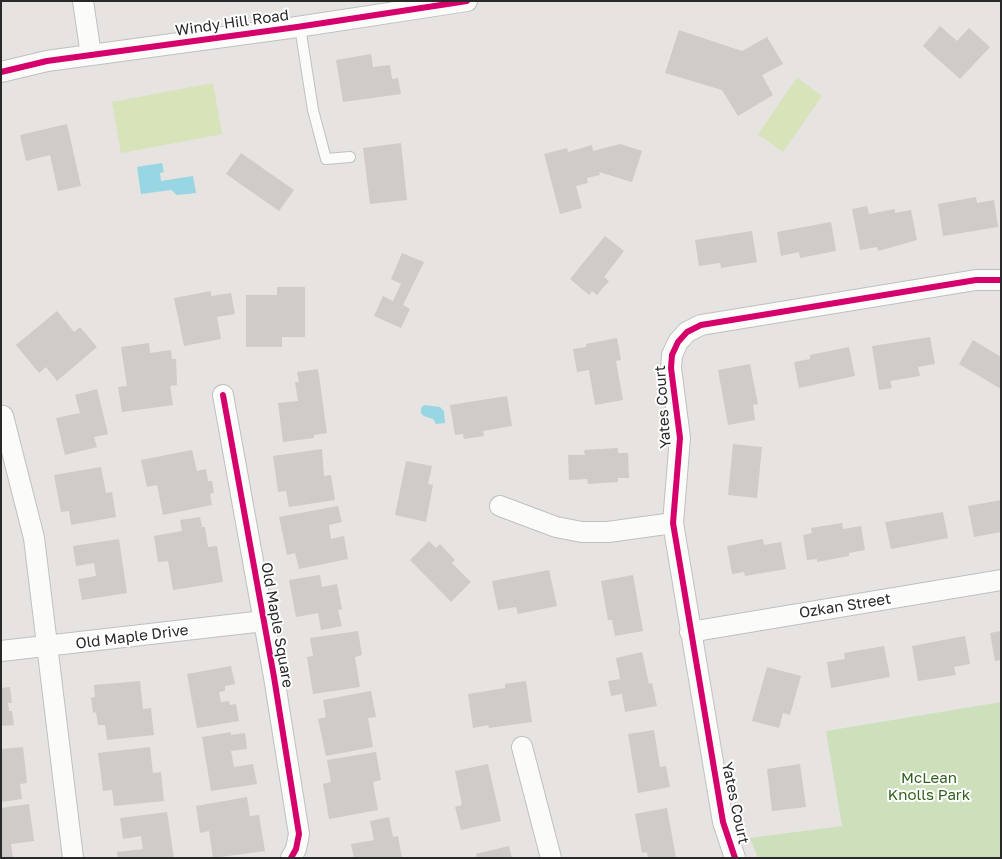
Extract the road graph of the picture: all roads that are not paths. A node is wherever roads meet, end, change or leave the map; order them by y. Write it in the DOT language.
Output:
graph roads {
  1 [pos="83,1"];
  2 [pos="467,1"];
  3 [pos="300,27"];
  4 [pos="91,55"];
  5 [pos="1,72"];
  6 [pos="350,157"];
  7 [pos="1001,280"];
  8 [pos="223,396"];
  9 [pos="3,416"];
  10 [pos="500,506"];
  11 [pos="673,523"];
  12 [pos="1001,580"];
  13 [pos="264,621"];
  14 [pos="690,632"];
  15 [pos="48,646"];
  16 [pos="1,651"];
  17 [pos="522,747"];
  18 [pos="73,858"];
  19 [pos="291,858"];
  20 [pos="551,858"];
  21 [pos="735,858"];
  1 -- 4 [label="street"];
  2 -- 3 [label="street, Windy Hill Road"];
  3 -- 4 [label="street, Windy Hill Road"];
  3 -- 6 [label="lane"];
  4 -- 5 [label="street, Windy Hill Road"];
  7 -- 11 [label="street, Yates Court"];
  8 -- 13 [label="street, Old Maple Square"];
  9 -- 15 [label="street"];
  10 -- 11 [label="street"];
  11 -- 14 [label="street, Yates Court"];
  12 -- 14 [label="street, Ozkan Street"];
  13 -- 15 [label="street, Old Maple Drive"];
  13 -- 19 [label="street, Old Maple Square"];
  14 -- 21 [label="street, Yates Court"];
  15 -- 16 [label="street, Old Maple Drive"];
  15 -- 18 [label="street"];
  17 -- 20 [label="street"];
}
